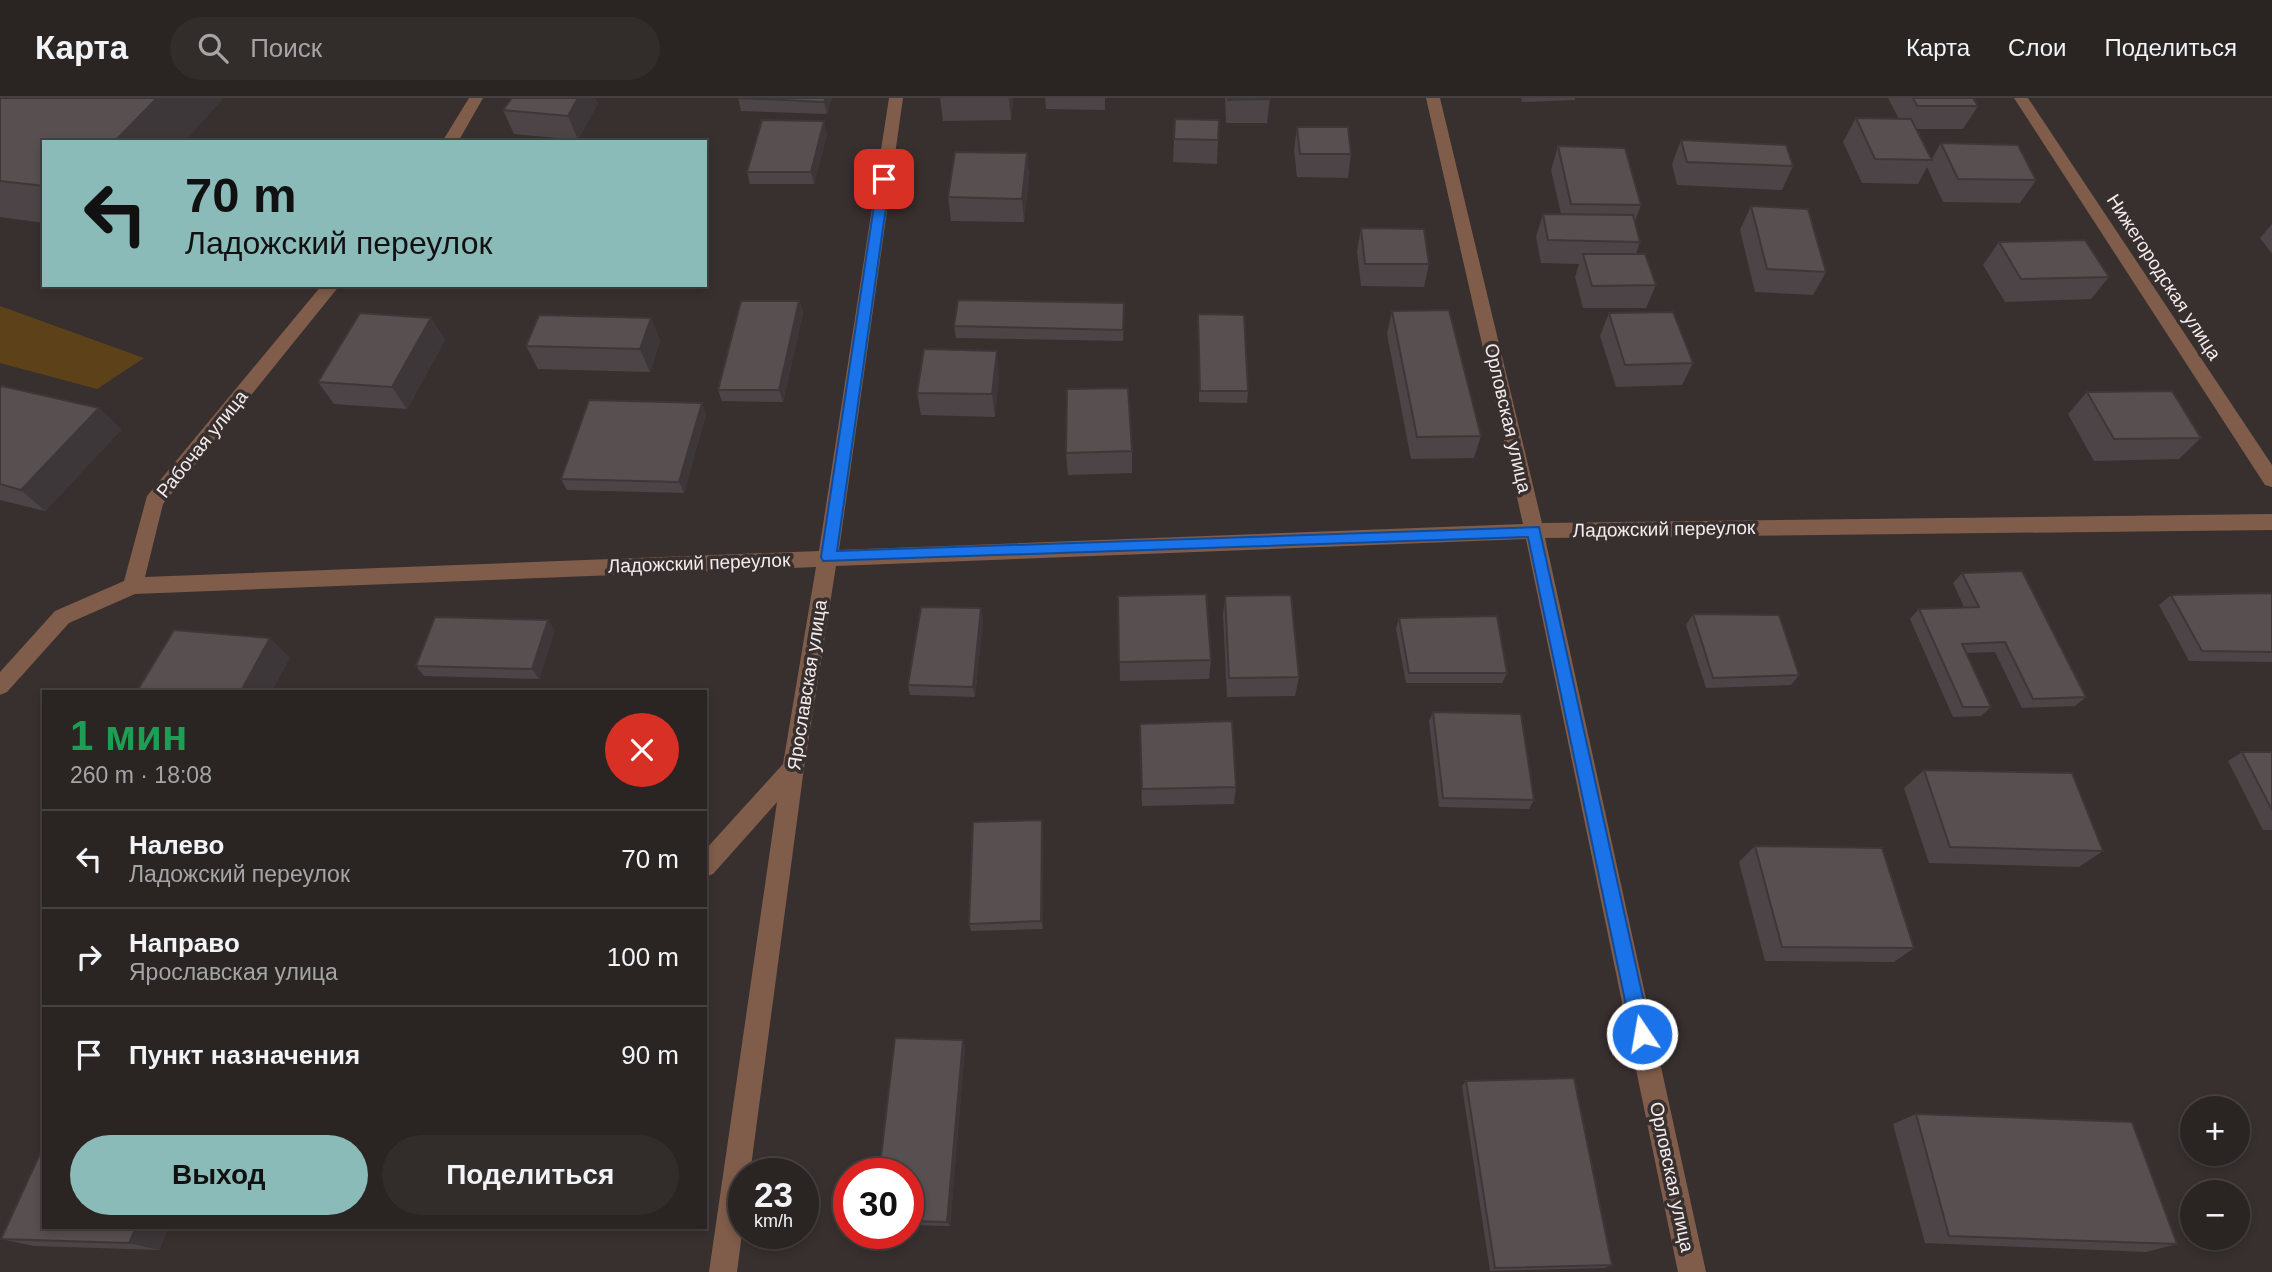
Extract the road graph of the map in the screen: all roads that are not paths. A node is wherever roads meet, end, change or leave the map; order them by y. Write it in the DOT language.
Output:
graph roads {
  1 [pos="476,98"];
  2 [pos="896,98"];
  3 [pos="1433,98"];
  4 [pos="2021,98"];
  5 [pos="451,140"];
  6 [pos="330,287"];
  7 [pos="2272,480"];
  8 [pos="2272,522"];
  9 [pos="1534,531"];
  10 [pos="828,557"];
  11 [pos="133,586"];
  12 [pos="0,686"];
  13 [pos="793,768"];
  14 [pos="707,865"];
  15 [pos="723,1272"];
  16 [pos="1692,1272"];
  1 -- 5 [label="street"];
  2 -- 10 [label="street, Ярославская улица"];
  3 -- 9 [label="street, Орловская улица"];
  4 -- 7 [label="street, Нижегородская улица"];
  6 -- 11 [label="street, Рабочая улица"];
  8 -- 9 [label="street, Ладожский переулок"];
  9 -- 10 [label="street, Ладожский переулок"];
  9 -- 16 [label="street, Орловская улица"];
  10 -- 11 [label="street, Ладожский переулок"];
  10 -- 13 [label="street, Ярославская улица"];
  11 -- 12 [label="street"];
  13 -- 14 [label="street"];
  13 -- 15 [label="street, Ярославская улица"];
}
